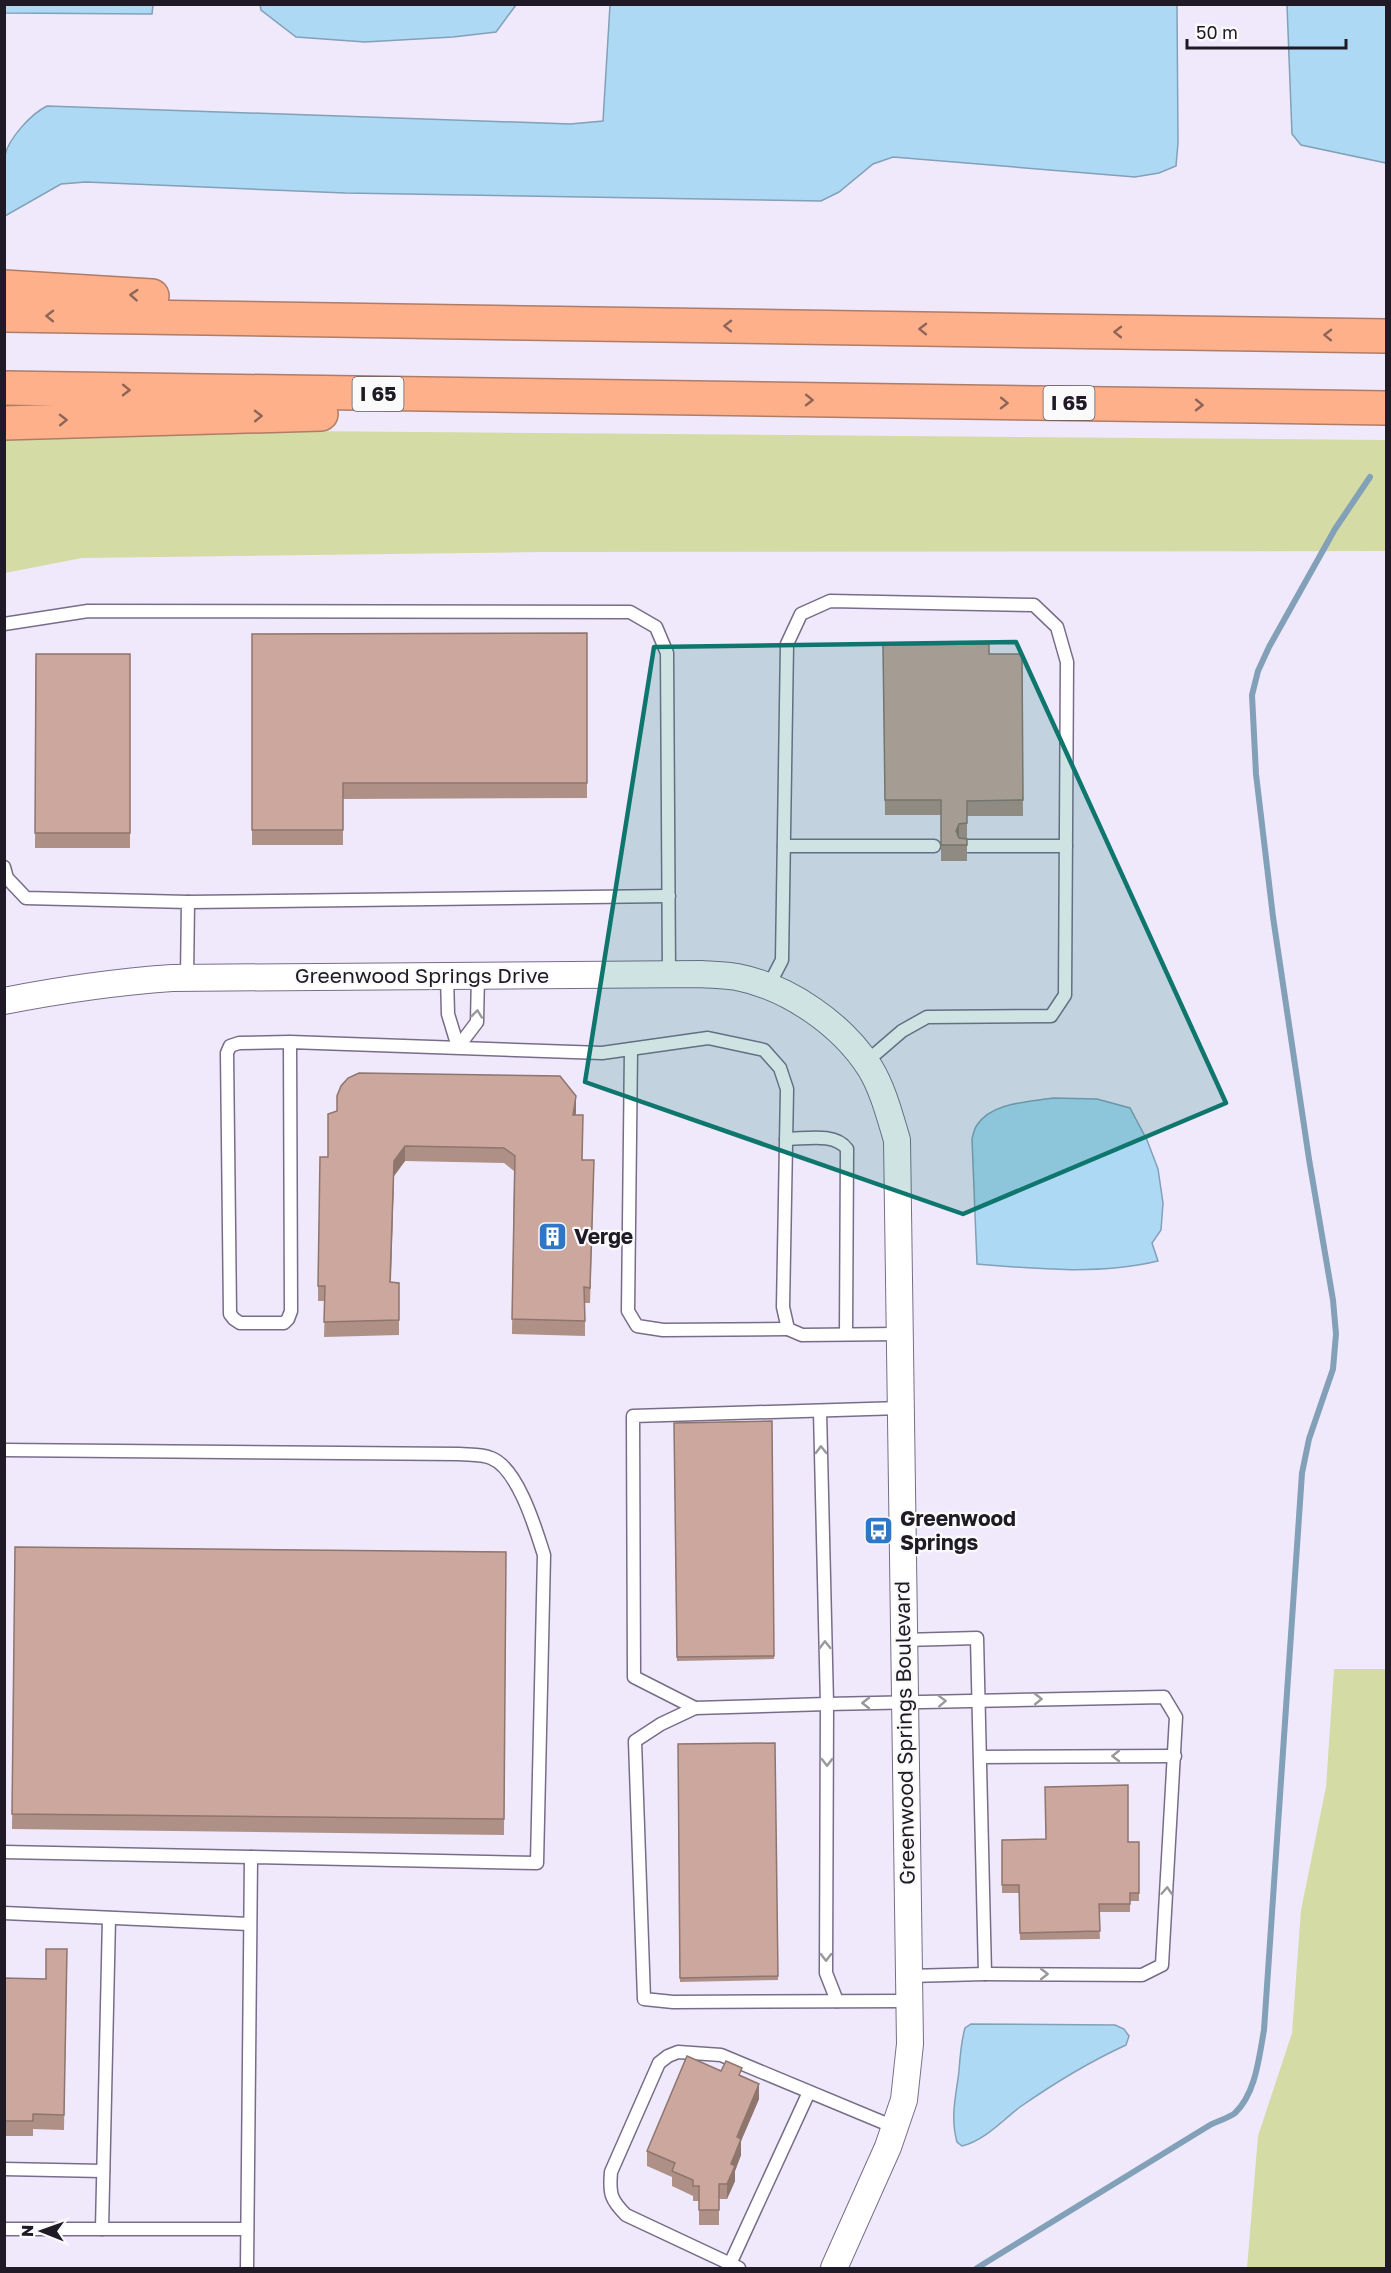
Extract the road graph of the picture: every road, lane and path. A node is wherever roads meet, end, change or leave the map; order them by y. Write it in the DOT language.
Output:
graph roads {
  1 [pos="4,287"];
  2 [pos="4,315"];
  3 [pos="591,325"];
  4 [pos="1386,336"];
  5 [pos="4,388"];
  6 [pos="751,399"];
  7 [pos="1386,408"];
  8 [pos="4,423"];
  9 [pos="4,624"];
  10 [pos="784,846"];
  11 [pos="934,846"];
  12 [pos="964,846"];
  13 [pos="1066,846"];
  14 [pos="4,867"];
  15 [pos="669,896"];
  16 [pos="188,902"];
  17 [pos="478,975"];
  18 [pos="669,975"];
  19 [pos="447,976"];
  20 [pos="187,978"];
  21 [pos="768,987"];
  22 [pos="4,1001"];
  23 [pos="831,1022"];
  24 [pos="290,1041"];
  25 [pos="458,1047"];
  26 [pos="631,1049"];
  27 [pos="866,1062"];
  28 [pos="786,1139"];
  29 [pos="788,1329"];
  30 [pos="899,1334"];
  31 [pos="846,1335"];
  32 [pos="901,1408"];
  33 [pos="820,1411"];
  34 [pos="4,1450"];
  35 [pos="904,1640"];
  36 [pos="979,1700"];
  37 [pos="905,1703"];
  38 [pos="827,1704"];
  39 [pos="695,1708"];
  40 [pos="1175,1756"];
  41 [pos="982,1757"];
  42 [pos="4,1852"];
  43 [pos="250,1857"];
  44 [pos="4,1913"];
  45 [pos="109,1918"];
  46 [pos="249,1924"];
  47 [pos="985,1974"];
  48 [pos="909,1988"];
  49 [pos="837,2001"];
  50 [pos="809,2092"];
  51 [pos="894,2127"];
  52 [pos="4,2169"];
  53 [pos="103,2170"];
  54 [pos="4,2229"];
  55 [pos="102,2229"];
  56 [pos="247,2229"];
  57 [pos="735,2266"];
  58 [pos="247,2268"];
  59 [pos="834,2268"];
  3 -- 1 [label="highway, one-way"];
  3 -- 2 [label="highway, one-way"];
  4 -- 3 [label="highway, one-way"];
  5 -- 6 [label="highway, I 65, one-way"];
  6 -- 7 [label="highway, I 65, one-way"];
  8 -- 6 [label="highway, one-way"];
  9 -- 15 [label="lane"];
  10 -- 11 [label="lane"];
  10 -- 13 [label="lane"];
  10 -- 21 [label="lane"];
  12 -- 13 [label="lane"];
  13 -- 27 [label="lane"];
  14 -- 16 [label="lane"];
  15 -- 16 [label="lane"];
  15 -- 18 [label="lane"];
  16 -- 20 [label="lane"];
  17 -- 18 [label="street, Greenwood Springs Drive"];
  17 -- 19 [label="street, Greenwood Springs Drive"];
  25 -- 17 [label="lane, one-way"];
  18 -- 21 [label="street, Greenwood Springs Drive"];
  19 -- 20 [label="street, Greenwood Springs Drive"];
  19 -- 25 [label="lane"];
  20 -- 22 [label="street, Greenwood Springs Drive"];
  21 -- 23 [label="street, Greenwood Springs Drive"];
  23 -- 27 [label="street, Greenwood Springs Boulevard"];
  24 -- 24 [label="lane"];
  24 -- 25 [label="lane"];
  25 -- 26 [label="lane"];
  26 -- 28 [label="lane"];
  26 -- 29 [label="lane"];
  27 -- 30 [label="street, Greenwood Springs Boulevard"];
  28 -- 29 [label="lane"];
  28 -- 31 [label="lane"];
  29 -- 31 [label="lane"];
  30 -- 31 [label="lane"];
  30 -- 32 [label="street, Greenwood Springs Boulevard"];
  32 -- 33 [label="lane"];
  32 -- 35 [label="street, Greenwood Springs Boulevard"];
  38 -- 33 [label="lane, one-way"];
  33 -- 39 [label="lane"];
  34 -- 43 [label="lane"];
  35 -- 36 [label="lane"];
  35 -- 37 [label="street, Greenwood Springs Boulevard"];
  37 -- 36 [label="lane, one-way"];
  36 -- 40 [label="lane, one-way"];
  36 -- 41 [label="lane"];
  37 -- 38 [label="lane, one-way"];
  37 -- 48 [label="street, Greenwood Springs Boulevard"];
  38 -- 39 [label="lane"];
  38 -- 49 [label="lane, one-way"];
  39 -- 49 [label="lane"];
  40 -- 41 [label="lane, one-way"];
  47 -- 40 [label="lane, one-way"];
  41 -- 47 [label="lane"];
  42 -- 43 [label="lane"];
  43 -- 46 [label="lane"];
  44 -- 45 [label="lane"];
  45 -- 46 [label="lane"];
  45 -- 53 [label="lane"];
  46 -- 56 [label="lane"];
  47 -- 48 [label="lane"];
  48 -- 49 [label="lane"];
  48 -- 51 [label="street, Greenwood Springs Boulevard"];
  50 -- 51 [label="lane"];
  50 -- 57 [label="lane"];
  50 -- 57 [label="lane"];
  51 -- 59 [label="street, Greenwood Springs Boulevard"];
  52 -- 53 [label="lane"];
  53 -- 55 [label="lane"];
  54 -- 55 [label="lane"];
  55 -- 56 [label="lane"];
  56 -- 58 [label="lane"];
}
